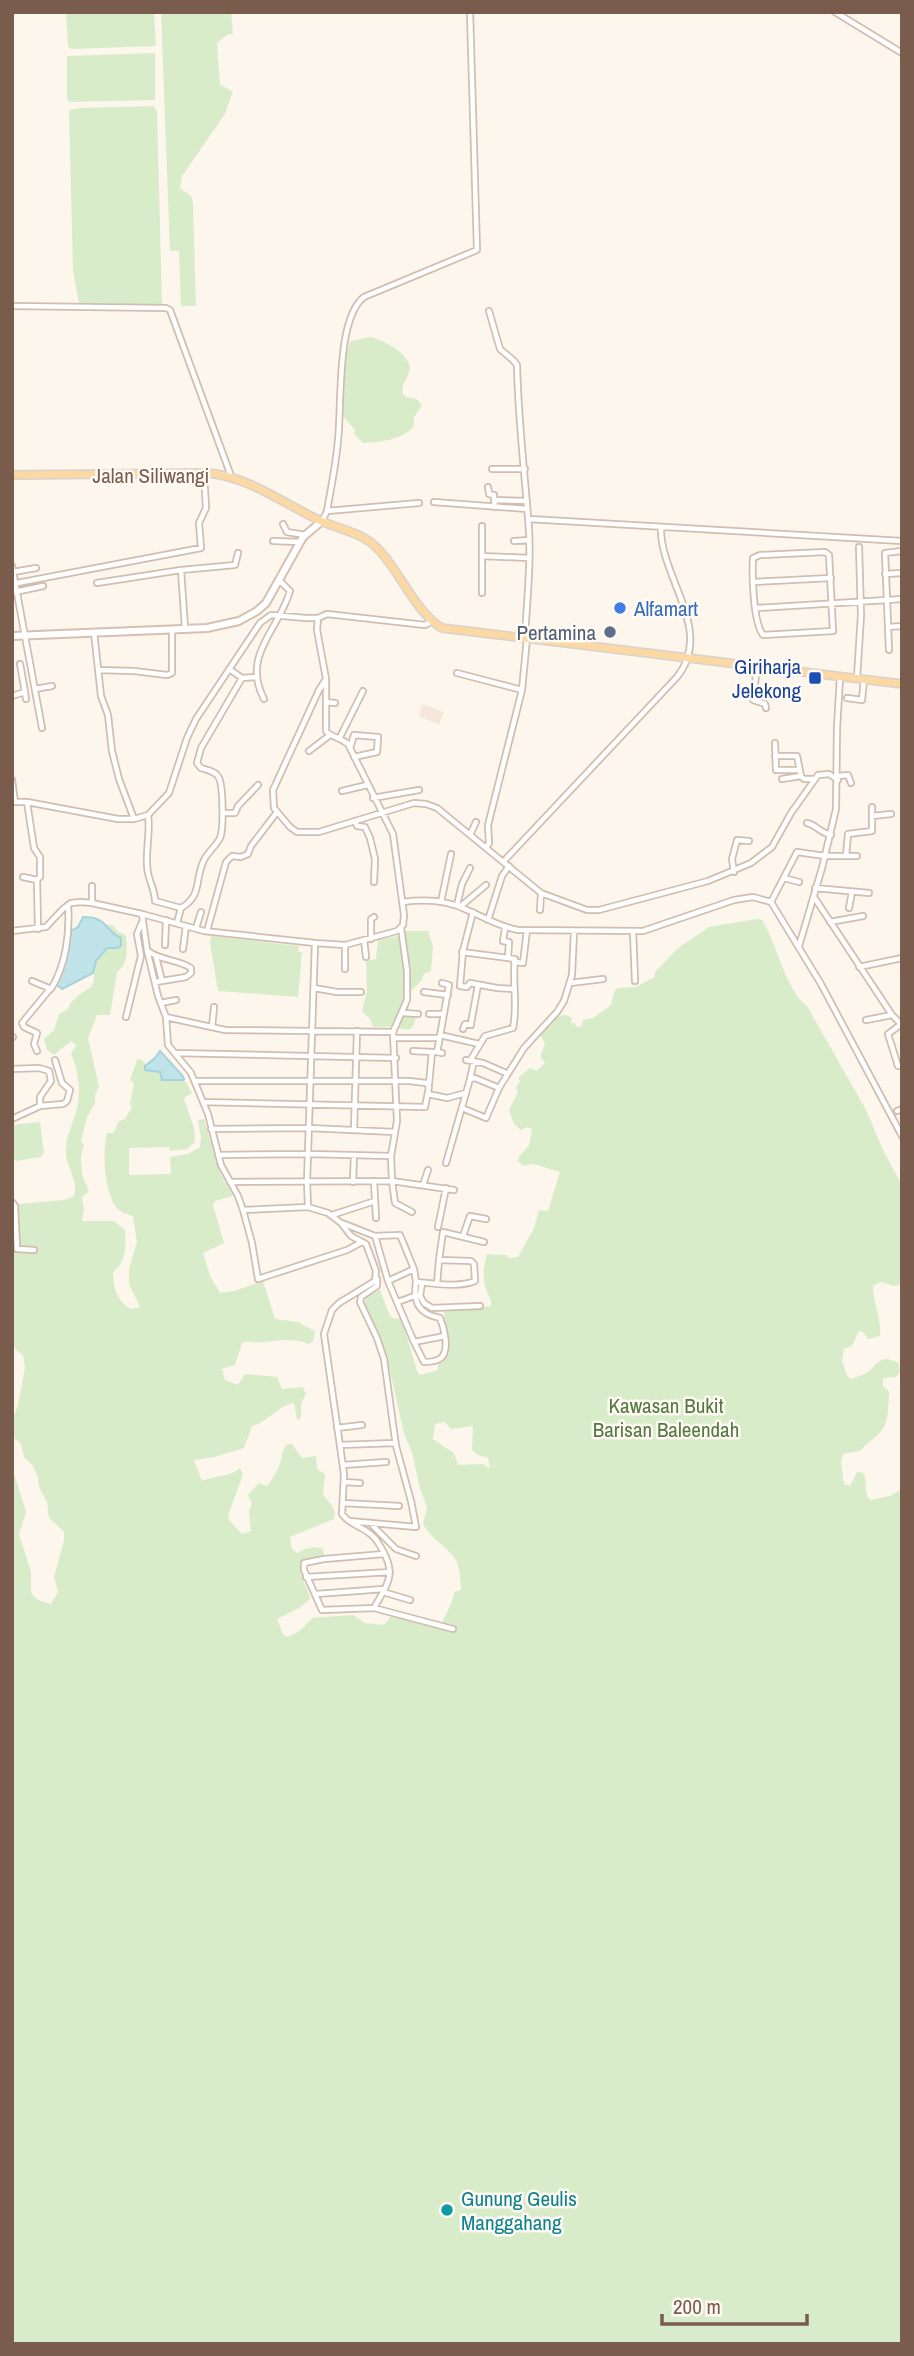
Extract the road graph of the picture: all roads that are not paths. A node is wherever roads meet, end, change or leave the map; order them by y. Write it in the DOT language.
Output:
graph roads {
  1 [pos="470,12"];
  2 [pos="835,12"];
  3 [pos="902,53"];
  4 [pos="12,306"];
  5 [pos="489,311"];
  6 [pos="492,468"];
  7 [pos="525,469"];
  8 [pos="204,473"];
  9 [pos="12,475"];
  10 [pos="231,477"];
  11 [pos="488,487"];
  12 [pos="527,501"];
  13 [pos="435,502"];
  14 [pos="419,503"];
  15 [pos="494,503"];
  16 [pos="527,509"];
  17 [pos="327,511"];
  18 [pos="528,519"];
  19 [pos="322,522"];
  20 [pos="283,524"];
  21 [pos="482,526"];
  22 [pos="661,527"];
  23 [pos="306,535"];
  24 [pos="529,540"];
  25 [pos="273,541"];
  26 [pos="513,541"];
  27 [pos="902,541"];
  28 [pos="300,542"];
  29 [pos="859,547"];
  30 [pos="902,551"];
  31 [pos="237,553"];
  32 [pos="482,556"];
  33 [pos="529,558"];
  34 [pos="12,566"];
  35 [pos="36,568"];
  36 [pos="181,570"];
  37 [pos="13,572"];
  38 [pos="902,573"];
  39 [pos="885,574"];
  40 [pos="831,578"];
  41 [pos="279,580"];
  42 [pos="754,582"];
  43 [pos="97,583"];
  44 [pos="13,584"];
  45 [pos="43,586"];
  46 [pos="15,592"];
  47 [pos="482,593"];
  48 [pos="902,599"];
  49 [pos="887,600"];
  50 [pos="833,603"];
  51 [pos="860,603"];
  52 [pos="756,608"];
  53 [pos="279,614"];
  54 [pos="318,618"];
  55 [pos="428,624"];
  56 [pos="902,626"];
  57 [pos="888,627"];
  58 [pos="185,628"];
  59 [pos="172,629"];
  60 [pos="94,632"];
  61 [pos="25,635"];
  62 [pos="12,636"];
  63 [pos="527,638"];
  64 [pos="890,650"];
  65 [pos="687,658"];
  66 [pos="20,664"];
  67 [pos="757,666"];
  68 [pos="229,669"];
  69 [pos="98,670"];
  70 [pos="457,673"];
  71 [pos="840,676"];
  72 [pos="256,677"];
  73 [pos="242,678"];
  74 [pos="326,679"];
  75 [pos="860,679"];
  76 [pos="902,684"];
  77 [pos="52,686"];
  78 [pos="35,689"];
  79 [pos="523,689"];
  80 [pos="363,691"];
  81 [pos="25,692"];
  82 [pos="12,696"];
  83 [pos="847,698"];
  84 [pos="26,699"];
  85 [pos="264,699"];
  86 [pos="862,700"];
  87 [pos="326,702"];
  88 [pos="335,703"];
  89 [pos="861,707"];
  90 [pos="766,708"];
  91 [pos="42,728"];
  92 [pos="330,735"];
  93 [pos="340,737"];
  94 [pos="775,743"];
  95 [pos="350,749"];
  96 [pos="309,751"];
  97 [pos="775,756"];
  98 [pos="354,757"];
  99 [pos="800,773"];
  100 [pos="838,778"];
  101 [pos="782,779"];
  102 [pos="814,779"];
  103 [pos="12,780"];
  104 [pos="851,783"];
  105 [pos="258,785"];
  106 [pos="367,785"];
  107 [pos="418,790"];
  108 [pos="342,791"];
  109 [pos="373,799"];
  110 [pos="13,802"];
  111 [pos="27,802"];
  112 [pos="872,807"];
  113 [pos="277,812"];
  114 [pos="223,813"];
  115 [pos="891,814"];
  116 [pos="148,815"];
  117 [pos="383,815"];
  118 [pos="872,816"];
  119 [pos="134,819"];
  120 [pos="355,821"];
  121 [pos="476,822"];
  122 [pos="807,823"];
  123 [pos="470,835"];
  124 [pos="831,835"];
  125 [pos="748,841"];
  126 [pos="486,849"];
  127 [pos="451,854"];
  128 [pos="825,856"];
  129 [pos="846,856"];
  130 [pos="857,856"];
  131 [pos="507,864"];
  132 [pos="470,868"];
  133 [pos="734,872"];
  134 [pos="23,877"];
  135 [pos="784,878"];
  136 [pos="37,880"];
  137 [pos="374,882"];
  138 [pos="799,882"];
  139 [pos="486,885"];
  140 [pos="92,886"];
  141 [pos="815,888"];
  142 [pos="852,892"];
  143 [pos="541,893"];
  144 [pos="869,893"];
  145 [pos="813,896"];
  146 [pos="403,902"];
  147 [pos="441,902"];
  148 [pos="771,902"];
  149 [pos="92,903"];
  150 [pos="68,905"];
  151 [pos="460,907"];
  152 [pos="181,908"];
  153 [pos="849,908"];
  154 [pos="540,910"];
  155 [pos="201,912"];
  156 [pos="473,912"];
  157 [pos="142,914"];
  158 [pos="863,916"];
  159 [pos="374,917"];
  160 [pos="166,920"];
  161 [pos="488,920"];
  162 [pos="142,921"];
  163 [pos="830,922"];
  164 [pos="177,923"];
  165 [pos="187,926"];
  166 [pos="196,928"];
  167 [pos="401,928"];
  168 [pos="505,928"];
  169 [pos="38,929"];
  170 [pos="527,930"];
  171 [pos="12,931"];
  172 [pos="207,931"];
  173 [pos="574,931"];
  174 [pos="633,931"];
  175 [pos="371,939"];
  176 [pos="364,940"];
  177 [pos="315,943"];
  178 [pos="165,945"];
  179 [pos="345,945"];
  180 [pos="798,948"];
  181 [pos="183,949"];
  182 [pos="147,950"];
  183 [pos="463,952"];
  184 [pos="156,957"];
  185 [pos="366,957"];
  186 [pos="508,957"];
  187 [pos="902,958"];
  188 [pos="514,962"];
  189 [pos="859,967"];
  190 [pos="345,969"];
  191 [pos="603,979"];
  192 [pos="32,981"];
  193 [pos="159,981"];
  194 [pos="635,981"];
  195 [pos="442,983"];
  196 [pos="570,983"];
  197 [pos="478,985"];
  198 [pos="314,988"];
  199 [pos="51,989"];
  200 [pos="513,989"];
  201 [pos="361,992"];
  202 [pos="424,992"];
  203 [pos="448,995"];
  204 [pos="176,1000"];
  205 [pos="161,1003"];
  206 [pos="214,1007"];
  207 [pos="403,1013"];
  208 [pos="418,1014"];
  209 [pos="429,1014"];
  210 [pos="444,1014"];
  211 [pos="892,1015"];
  212 [pos="126,1017"];
  213 [pos="166,1017"];
  214 [pos="866,1020"];
  215 [pos="901,1025"];
  216 [pos="212,1027"];
  217 [pos="463,1029"];
  218 [pos="312,1031"];
  219 [pos="357,1031"];
  220 [pos="394,1035"];
  221 [pos="439,1037"];
  222 [pos="479,1044"];
  223 [pos="37,1051"];
  224 [pos="413,1051"];
  225 [pos="437,1052"];
  226 [pos="174,1053"];
  227 [pos="312,1057"];
  228 [pos="356,1058"];
  229 [pos="396,1058"];
  230 [pos="55,1060"];
  231 [pos="470,1060"];
  232 [pos="898,1066"];
  233 [pos="12,1069"];
  234 [pos="506,1073"];
  235 [pos="470,1079"];
  236 [pos="195,1081"];
  237 [pos="311,1081"];
  238 [pos="356,1082"];
  239 [pos="397,1083"];
  240 [pos="429,1085"];
  241 [pos="499,1088"];
  242 [pos="466,1093"];
  243 [pos="428,1094"];
  244 [pos="203,1102"];
  245 [pos="310,1104"];
  246 [pos="355,1105"];
  247 [pos="40,1106"];
  248 [pos="397,1106"];
  249 [pos="462,1108"];
  250 [pos="12,1118"];
  251 [pos="309,1128"];
  252 [pos="211,1129"];
  253 [pos="354,1130"];
  254 [pos="395,1132"];
  255 [pos="902,1136"];
  256 [pos="309,1154"];
  257 [pos="218,1155"];
  258 [pos="354,1156"];
  259 [pos="391,1156"];
  260 [pos="446,1163"];
  261 [pos="428,1170"];
  262 [pos="374,1181"];
  263 [pos="391,1181"];
  264 [pos="229,1182"];
  265 [pos="307,1182"];
  266 [pos="353,1182"];
  267 [pos="423,1185"];
  268 [pos="446,1188"];
  269 [pos="454,1191"];
  270 [pos="375,1201"];
  271 [pos="12,1202"];
  272 [pos="308,1207"];
  273 [pos="243,1210"];
  274 [pos="412,1212"];
  275 [pos="331,1215"];
  276 [pos="376,1218"];
  277 [pos="486,1219"];
  278 [pos="341,1223"];
  279 [pos="438,1227"];
  280 [pos="375,1236"];
  281 [pos="463,1236"];
  282 [pos="362,1242"];
  283 [pos="484,1242"];
  284 [pos="34,1250"];
  285 [pos="439,1260"];
  286 [pos="414,1269"];
  287 [pos="377,1278"];
  288 [pos="388,1280"];
  289 [pos="419,1282"];
  290 [pos="437,1284"];
  291 [pos="414,1296"];
  292 [pos="398,1302"];
  293 [pos="480,1306"];
  294 [pos="445,1336"];
  295 [pos="414,1342"];
  296 [pos="362,1425"];
  297 [pos="337,1428"];
  298 [pos="396,1443"];
  299 [pos="340,1445"];
  300 [pos="386,1462"];
  301 [pos="343,1465"];
  302 [pos="344,1482"];
  303 [pos="360,1483"];
  304 [pos="343,1503"];
  305 [pos="399,1506"];
  306 [pos="347,1520"];
  307 [pos="370,1523"];
  308 [pos="384,1554"];
  309 [pos="416,1556"];
  310 [pos="390,1572"];
  311 [pos="306,1577"];
  312 [pos="384,1591"];
  313 [pos="316,1594"];
  314 [pos="410,1600"];
  315 [pos="374,1608"];
  316 [pos="453,1629"];
  1 -- 17 [label="street"];
  2 -- 3 [label="street"];
  4 -- 10 [label="street"];
  5 -- 7 [label="street"];
  6 -- 7 [label="street"];
  7 -- 12 [label="street"];
  8 -- 9 [label="main road, Jalan Siliwangi"];
  8 -- 10 [label="main road, Jalan Siliwangi"];
  8 -- 44 [label="street"];
  10 -- 19 [label="main road, Jalan Siliwangi"];
  11 -- 15 [label="street"];
  12 -- 15 [label="street"];
  12 -- 16 [label="street"];
  13 -- 15 [label="street"];
  14 -- 17 [label="street"];
  15 -- 16 [label="street"];
  16 -- 18 [label="street"];
  17 -- 19 [label="street"];
  18 -- 22 [label="street"];
  18 -- 24 [label="street"];
  19 -- 23 [label="main road"];
  19 -- 55 [label="main road, Jalan Siliwangi"];
  20 -- 23 [label="street"];
  21 -- 32 [label="street"];
  22 -- 27 [label="street"];
  22 -- 65 [label="street"];
  23 -- 28 [label="main road"];
  24 -- 26 [label="street"];
  24 -- 33 [label="street"];
  25 -- 28 [label="street"];
  28 -- 41 [label="main road"];
  29 -- 51 [label="street"];
  30 -- 39 [label="street"];
  31 -- 36 [label="street"];
  32 -- 33 [label="street"];
  32 -- 47 [label="street"];
  33 -- 63 [label="street"];
  34 -- 37 [label="street"];
  35 -- 37 [label="street"];
  36 -- 43 [label="street"];
  36 -- 58 [label="street"];
  37 -- 44 [label="street"];
  38 -- 39 [label="street"];
  39 -- 49 [label="street"];
  40 -- 42 [label="street"];
  40 -- 42 [label="street"];
  40 -- 50 [label="street"];
  41 -- 53 [label="street"];
  41 -- 58 [label="main road"];
  42 -- 52 [label="street"];
  44 -- 46 [label="street"];
  45 -- 46 [label="street"];
  46 -- 61 [label="street"];
  48 -- 49 [label="street"];
  49 -- 51 [label="street"];
  49 -- 57 [label="street"];
  50 -- 51 [label="street"];
  50 -- 52 [label="street"];
  50 -- 52 [label="street"];
  51 -- 75 [label="street"];
  53 -- 54 [label="street"];
  53 -- 68 [label="street"];
  53 -- 72 [label="street"];
  54 -- 55 [label="street"];
  54 -- 74 [label="street"];
  55 -- 63 [label="main road"];
  56 -- 57 [label="street"];
  57 -- 64 [label="street"];
  58 -- 59 [label="main road"];
  59 -- 60 [label="main road"];
  59 -- 69 [label="street"];
  60 -- 61 [label="main road"];
  60 -- 69 [label="street"];
  61 -- 62 [label="main road"];
  61 -- 78 [label="street"];
  63 -- 65 [label="main road"];
  63 -- 79 [label="street"];
  65 -- 67 [label="main road"];
  65 -- 131 [label="street"];
  66 -- 81 [label="street"];
  67 -- 71 [label="main road"];
  67 -- 90 [label="street"];
  68 -- 73 [label="street"];
  68 -- 116 [label="street"];
  69 -- 119 [label="street"];
  70 -- 79 [label="street"];
  71 -- 75 [label="main road"];
  71 -- 100 [label="street"];
  72 -- 73 [label="street"];
  72 -- 85 [label="street"];
  73 -- 114 [label="street"];
  74 -- 87 [label="street"];
  74 -- 113 [label="street"];
  75 -- 76 [label="main road"];
  75 -- 86 [label="street"];
  77 -- 78 [label="street"];
  78 -- 91 [label="street"];
  79 -- 126 [label="street"];
  80 -- 93 [label="street"];
  81 -- 82 [label="street"];
  81 -- 84 [label="street"];
  83 -- 86 [label="street"];
  86 -- 89 [label="street"];
  87 -- 88 [label="street"];
  87 -- 92 [label="street"];
  92 -- 93 [label="street"];
  92 -- 96 [label="street"];
  93 -- 95 [label="street"];
  94 -- 97 [label="street"];
  95 -- 98 [label="street"];
  95 -- 98 [label="street"];
  97 -- 99 [label="street"];
  97 -- 99 [label="street"];
  98 -- 106 [label="street"];
  99 -- 101 [label="street"];
  99 -- 102 [label="street"];
  100 -- 102 [label="street"];
  100 -- 104 [label="street"];
  100 -- 124 [label="street"];
  102 -- 133 [label="street"];
  103 -- 110 [label="street"];
  105 -- 114 [label="street"];
  106 -- 108 [label="street"];
  106 -- 109 [label="street"];
  107 -- 109 [label="street"];
  109 -- 117 [label="street"];
  110 -- 111 [label="street"];
  111 -- 119 [label="street"];
  111 -- 136 [label="street"];
  112 -- 118 [label="street"];
  113 -- 120 [label="street"];
  113 -- 172 [label="street"];
  114 -- 152 [label="street"];
  115 -- 118 [label="street"];
  116 -- 119 [label="street"];
  116 -- 152 [label="street"];
  117 -- 120 [label="street"];
  117 -- 123 [label="street"];
  117 -- 146 [label="street"];
  118 -- 129 [label="street"];
  120 -- 137 [label="street"];
  121 -- 123 [label="street"];
  122 -- 124 [label="street"];
  123 -- 126 [label="street"];
  124 -- 128 [label="street"];
  125 -- 133 [label="street"];
  126 -- 131 [label="street"];
  127 -- 147 [label="street"];
  128 -- 129 [label="street"];
  128 -- 135 [label="street"];
  128 -- 141 [label="street"];
  129 -- 130 [label="street"];
  131 -- 143 [label="street"];
  131 -- 161 [label="street"];
  132 -- 151 [label="street"];
  133 -- 143 [label="street"];
  134 -- 136 [label="street"];
  135 -- 138 [label="street"];
  135 -- 148 [label="street"];
  136 -- 169 [label="street"];
  139 -- 151 [label="street"];
  140 -- 149 [label="street"];
  141 -- 142 [label="street"];
  141 -- 145 [label="street"];
  142 -- 144 [label="street"];
  142 -- 153 [label="street"];
  143 -- 154 [label="street"];
  145 -- 163 [label="street"];
  145 -- 180 [label="street"];
  146 -- 147 [label="street"];
  146 -- 167 [label="street"];
  147 -- 151 [label="street"];
  148 -- 174 [label="street"];
  148 -- 180 [label="street"];
  149 -- 150 [label="street"];
  149 -- 157 [label="street"];
  150 -- 169 [label="street"];
  150 -- 199 [label="street"];
  151 -- 156 [label="street"];
  152 -- 164 [label="street"];
  155 -- 166 [label="street"];
  156 -- 161 [label="street"];
  156 -- 183 [label="street"];
  157 -- 160 [label="street"];
  157 -- 162 [label="street"];
  158 -- 163 [label="street"];
  159 -- 175 [label="street"];
  160 -- 164 [label="street"];
  160 -- 178 [label="street"];
  161 -- 168 [label="street"];
  162 -- 182 [label="street"];
  162 -- 212 [label="street"];
  163 -- 189 [label="street"];
  164 -- 165 [label="street"];
  165 -- 166 [label="street"];
  165 -- 181 [label="street"];
  166 -- 172 [label="street"];
  167 -- 175 [label="street"];
  167 -- 207 [label="street"];
  168 -- 170 [label="street"];
  168 -- 186 [label="street"];
  169 -- 171 [label="street"];
  170 -- 173 [label="street"];
  170 -- 188 [label="street"];
  172 -- 177 [label="street"];
  173 -- 174 [label="street"];
  173 -- 196 [label="street"];
  174 -- 194 [label="street"];
  175 -- 176 [label="street"];
  176 -- 179 [label="street"];
  176 -- 185 [label="street"];
  177 -- 179 [label="street"];
  177 -- 198 [label="street"];
  179 -- 190 [label="street"];
  180 -- 255 [label="street"];
  182 -- 184 [label="street"];
  182 -- 193 [label="street"];
  183 -- 186 [label="street"];
  183 -- 197 [label="street"];
  184 -- 193 [label="street"];
  184 -- 193 [label="street"];
  186 -- 188 [label="street"];
  187 -- 189 [label="street"];
  188 -- 200 [label="street"];
  189 -- 211 [label="street"];
  191 -- 196 [label="street"];
  192 -- 199 [label="street"];
  193 -- 205 [label="street"];
  195 -- 203 [label="street"];
  196 -- 234 [label="street"];
  197 -- 200 [label="street"];
  197 -- 217 [label="street"];
  198 -- 201 [label="street"];
  198 -- 218 [label="street"];
  199 -- 223 [label="street"];
  200 -- 222 [label="street"];
  202 -- 203 [label="street"];
  203 -- 210 [label="street"];
  204 -- 205 [label="street"];
  205 -- 213 [label="street"];
  206 -- 216 [label="street"];
  207 -- 208 [label="street"];
  207 -- 220 [label="street"];
  209 -- 210 [label="street"];
  210 -- 221 [label="street"];
  211 -- 214 [label="street"];
  211 -- 215 [label="street"];
  213 -- 216 [label="street"];
  213 -- 226 [label="street"];
  215 -- 232 [label="street"];
  216 -- 218 [label="street"];
  218 -- 219 [label="street"];
  218 -- 227 [label="street"];
  219 -- 220 [label="street"];
  219 -- 228 [label="street"];
  220 -- 221 [label="street"];
  220 -- 229 [label="street"];
  221 -- 222 [label="street"];
  221 -- 225 [label="street"];
  222 -- 231 [label="street"];
  224 -- 225 [label="street"];
  225 -- 240 [label="street"];
  226 -- 227 [label="street"];
  226 -- 236 [label="street"];
  227 -- 228 [label="street"];
  227 -- 237 [label="street"];
  228 -- 229 [label="street"];
  228 -- 238 [label="street"];
  229 -- 239 [label="street"];
  230 -- 247 [label="street"];
  231 -- 234 [label="street"];
  231 -- 235 [label="street"];
  233 -- 247 [label="street"];
  234 -- 241 [label="street"];
  235 -- 241 [label="street"];
  235 -- 242 [label="street"];
  236 -- 237 [label="street"];
  236 -- 244 [label="street"];
  237 -- 238 [label="street"];
  237 -- 245 [label="street"];
  238 -- 239 [label="street"];
  238 -- 246 [label="street"];
  239 -- 240 [label="street"];
  239 -- 248 [label="street"];
  240 -- 243 [label="street"];
  241 -- 249 [label="street"];
  242 -- 243 [label="street"];
  242 -- 249 [label="street"];
  243 -- 248 [label="street"];
  244 -- 245 [label="street"];
  244 -- 252 [label="street"];
  245 -- 246 [label="street"];
  245 -- 251 [label="street"];
  246 -- 248 [label="street"];
  246 -- 253 [label="street"];
  247 -- 250 [label="street"];
  248 -- 254 [label="street"];
  249 -- 260 [label="street"];
  251 -- 252 [label="street"];
  251 -- 253 [label="street"];
  251 -- 256 [label="street"];
  252 -- 257 [label="street"];
  253 -- 254 [label="street"];
  254 -- 259 [label="street"];
  256 -- 257 [label="street"];
  256 -- 258 [label="street"];
  256 -- 265 [label="street"];
  257 -- 264 [label="street"];
  258 -- 259 [label="street"];
  258 -- 266 [label="street"];
  259 -- 263 [label="street"];
  261 -- 267 [label="street"];
  262 -- 263 [label="street"];
  262 -- 266 [label="street"];
  262 -- 270 [label="street"];
  263 -- 267 [label="street"];
  263 -- 274 [label="street"];
  264 -- 265 [label="street"];
  264 -- 273 [label="street"];
  265 -- 266 [label="street"];
  265 -- 272 [label="street"];
  267 -- 268 [label="street"];
  268 -- 269 [label="street"];
  268 -- 279 [label="street"];
  270 -- 275 [label="street"];
  270 -- 276 [label="street"];
  271 -- 284 [label="street"];
  272 -- 273 [label="street"];
  272 -- 275 [label="street"];
  273 -- 282 [label="street"];
  275 -- 278 [label="street"];
  277 -- 281 [label="street"];
  278 -- 280 [label="street"];
  278 -- 282 [label="street"];
  280 -- 286 [label="street"];
  280 -- 288 [label="street"];
  281 -- 283 [label="street"];
  281 -- 285 [label="street"];
  282 -- 287 [label="street"];
  285 -- 290 [label="street"];
  285 -- 290 [label="street"];
  286 -- 288 [label="street"];
  286 -- 289 [label="street"];
  287 -- 297 [label="street"];
  287 -- 298 [label="street"];
  288 -- 292 [label="street"];
  289 -- 290 [label="street"];
  289 -- 291 [label="street"];
  289 -- 293 [label="street"];
  291 -- 292 [label="street"];
  291 -- 294 [label="street"];
  292 -- 295 [label="street"];
  294 -- 295 [label="street"];
  294 -- 295 [label="street"];
  296 -- 297 [label="street"];
  297 -- 299 [label="street"];
  298 -- 299 [label="street"];
  298 -- 307 [label="street"];
  299 -- 301 [label="street"];
  300 -- 301 [label="street"];
  301 -- 302 [label="street"];
  302 -- 303 [label="street"];
  302 -- 304 [label="street"];
  304 -- 305 [label="street"];
  304 -- 306 [label="street"];
  306 -- 307 [label="street"];
  306 -- 308 [label="street"];
  307 -- 309 [label="street"];
  308 -- 310 [label="street"];
  308 -- 311 [label="street"];
  310 -- 311 [label="street"];
  310 -- 312 [label="street"];
  311 -- 313 [label="street"];
  312 -- 313 [label="street"];
  312 -- 314 [label="street"];
  312 -- 315 [label="street"];
  313 -- 315 [label="street"];
  315 -- 316 [label="street"];
}
